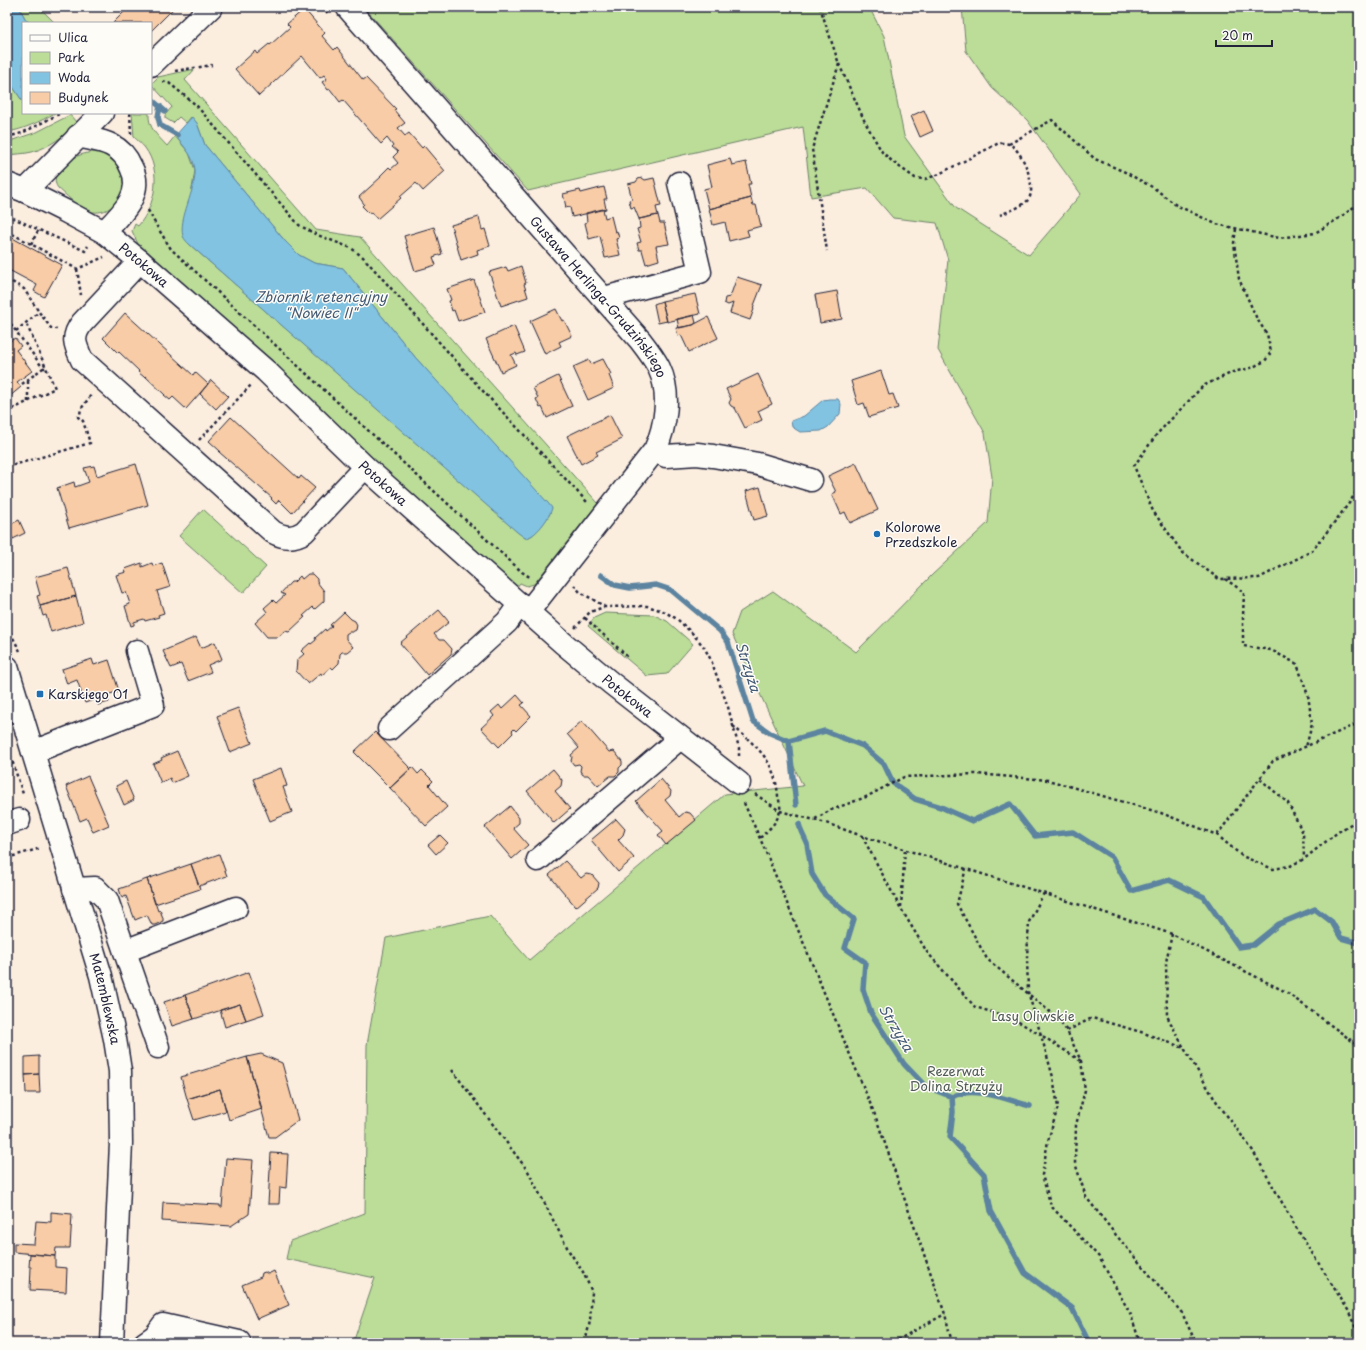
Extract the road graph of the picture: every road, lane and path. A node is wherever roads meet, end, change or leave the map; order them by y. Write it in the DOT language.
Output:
graph roads {
  1 [pos="211,7"];
  2 [pos="322,7"];
  3 [pos="820,7"];
  4 [pos="340,13"];
  5 [pos="152,64"];
  6 [pos="839,64"];
  7 [pos="212,65"];
  8 [pos="172,71"];
  9 [pos="170,83"];
  10 [pos="59,114"];
  11 [pos="101,114"];
  12 [pos="130,114"];
  13 [pos="131,135"];
  14 [pos="78,136"];
  15 [pos="7,137"];
  16 [pos="1009,144"];
  17 [pos="679,183"];
  18 [pos="16,188"];
  19 [pos="1359,203"];
  20 [pos="147,206"];
  21 [pos="1000,215"];
  22 [pos="39,229"];
  23 [pos="1236,229"];
  24 [pos="7,231"];
  25 [pos="104,232"];
  26 [pos="31,244"];
  27 [pos="827,251"];
  28 [pos="105,257"];
  29 [pos="140,261"];
  30 [pos="77,269"];
  31 [pos="7,279"];
  32 [pos="81,296"];
  33 [pos="604,298"];
  34 [pos="39,312"];
  35 [pos="7,319"];
  36 [pos="26,323"];
  37 [pos="57,329"];
  38 [pos="16,331"];
  39 [pos="44,368"];
  40 [pos="28,379"];
  41 [pos="22,384"];
  42 [pos="250,385"];
  43 [pos="90,396"];
  44 [pos="28,402"];
  45 [pos="7,412"];
  46 [pos="655,450"];
  47 [pos="186,454"];
  48 [pos="7,467"];
  49 [pos="365,467"];
  50 [pos="811,480"];
  51 [pos="1359,487"];
  52 [pos="602,519"];
  53 [pos="1224,579"];
  54 [pos="534,580"];
  55 [pos="572,584"];
  56 [pos="604,607"];
  57 [pos="524,608"];
  58 [pos="585,618"];
  59 [pos="563,643"];
  60 [pos="137,651"];
  61 [pos="629,658"];
  62 [pos="7,667"];
  63 [pos="1359,723"];
  64 [pos="733,726"];
  65 [pos="389,729"];
  66 [pos="680,738"];
  67 [pos="7,745"];
  68 [pos="1306,747"];
  69 [pos="33,752"];
  70 [pos="1260,779"];
  71 [pos="739,783"];
  72 [pos="25,799"];
  73 [pos="780,811"];
  74 [pos="1359,819"];
  75 [pos="815,820"];
  76 [pos="1217,835"];
  77 [pos="862,836"];
  78 [pos="760,838"];
  79 [pos="46,846"];
  80 [pos="905,849"];
  81 [pos="7,858"];
  82 [pos="1304,859"];
  83 [pos="538,860"];
  84 [pos="966,868"];
  85 [pos="74,889"];
  86 [pos="1044,893"];
  87 [pos="900,907"];
  88 [pos="236,908"];
  89 [pos="1172,934"];
  90 [pos="124,951"];
  91 [pos="1028,992"];
  92 [pos="1067,1031"];
  93 [pos="1041,1035"];
  94 [pos="1359,1046"];
  95 [pos="158,1047"];
  96 [pos="1184,1048"];
  97 [pos="1081,1061"];
  98 [pos="452,1070"];
  99 [pos="945,1314"];
  100 [pos="1359,1336"];
  101 [pos="239,1342"];
  102 [pos="112,1343"];
  103 [pos="145,1343"];
  104 [pos="585,1343"];
  105 [pos="892,1343"];
  106 [pos="952,1343"];
  107 [pos="1140,1343"];
  108 [pos="1196,1343"];
  1 -- 5 [label="street"];
  2 -- 4 [label="path"];
  3 -- 6 [label="path"];
  4 -- 33 [label="street, Gustawa Herlinga-Grudzińskiego"];
  6 -- 16 [label="path"];
  6 -- 27 [label="path"];
  7 -- 8 [label="path"];
  9 -- 52 [label="path"];
  10 -- 15 [label="path"];
  11 -- 14 [label="street, Potokowa"];
  12 -- 13 [label="path"];
  14 -- 18 [label="street, Potokowa"];
  14 -- 25 [label="street"];
  16 -- 21 [label="path"];
  16 -- 23 [label="path"];
  17 -- 33 [label="street"];
  18 -- 25 [label="street, Potokowa"];
  19 -- 23 [label="path"];
  20 -- 54 [label="path"];
  22 -- 26 [label="path"];
  23 -- 53 [label="path"];
  24 -- 26 [label="path"];
  25 -- 29 [label="street, Potokowa"];
  26 -- 30 [label="path"];
  28 -- 30 [label="path"];
  29 -- 47 [label="street"];
  29 -- 49 [label="street, Potokowa"];
  30 -- 32 [label="path"];
  31 -- 34 [label="path"];
  33 -- 46 [label="street, Gustawa Herlinga-Grudzińskiego"];
  34 -- 36 [label="path"];
  34 -- 37 [label="path"];
  35 -- 38 [label="path"];
  36 -- 38 [label="path"];
  36 -- 39 [label="path"];
  38 -- 39 [label="path"];
  39 -- 40 [label="path"];
  39 -- 44 [label="path"];
  40 -- 41 [label="path"];
  40 -- 44 [label="path"];
  42 -- 47 [label="path"];
  43 -- 48 [label="path"];
  44 -- 45 [label="path"];
  46 -- 50 [label="street"];
  46 -- 52 [label="street, Gustawa Herlinga-Grudzińskiego"];
  47 -- 49 [label="street"];
  49 -- 57 [label="street, Potokowa"];
  51 -- 53 [label="path"];
  52 -- 57 [label="street, Gustawa Herlinga-Grudzińskiego"];
  53 -- 68 [label="path"];
  55 -- 56 [label="path"];
  56 -- 58 [label="path"];
  56 -- 64 [label="path"];
  57 -- 59 [label="street, Potokowa"];
  57 -- 65 [label="street, Gustawa Herlinga-Grudzińskiego"];
  58 -- 59 [label="path"];
  58 -- 61 [label="path"];
  59 -- 66 [label="street, Potokowa"];
  60 -- 69 [label="street"];
  62 -- 69 [label="street, Matemblewska"];
  63 -- 68 [label="path"];
  64 -- 71 [label="path"];
  64 -- 73 [label="path"];
  66 -- 71 [label="street, Potokowa"];
  66 -- 83 [label="street"];
  67 -- 72 [label="path"];
  68 -- 70 [label="path"];
  69 -- 85 [label="street, Matemblewska"];
  70 -- 76 [label="path"];
  70 -- 82 [label="path"];
  71 -- 73 [label="path"];
  71 -- 78 [label="path"];
  73 -- 75 [label="path"];
  73 -- 78 [label="path"];
  74 -- 82 [label="path"];
  75 -- 76 [label="path"];
  75 -- 77 [label="path"];
  76 -- 82 [label="path"];
  77 -- 80 [label="path"];
  77 -- 87 [label="path"];
  78 -- 99 [label="path"];
  79 -- 81 [label="path"];
  80 -- 84 [label="path"];
  80 -- 87 [label="path"];
  84 -- 86 [label="path"];
  84 -- 91 [label="path"];
  85 -- 90 [label="street"];
  85 -- 102 [label="street, Matemblewska"];
  86 -- 89 [label="path"];
  86 -- 91 [label="path"];
  87 -- 93 [label="path"];
  88 -- 90 [label="street"];
  89 -- 94 [label="path"];
  89 -- 96 [label="path"];
  90 -- 95 [label="street"];
  91 -- 92 [label="path"];
  91 -- 93 [label="path"];
  92 -- 96 [label="path"];
  92 -- 97 [label="path"];
  93 -- 97 [label="path"];
  93 -- 107 [label="path"];
  96 -- 100 [label="path"];
  97 -- 108 [label="path"];
  98 -- 104 [label="path"];
  99 -- 105 [label="path"];
  99 -- 106 [label="path"];
  101 -- 103 [label="street"];
}
